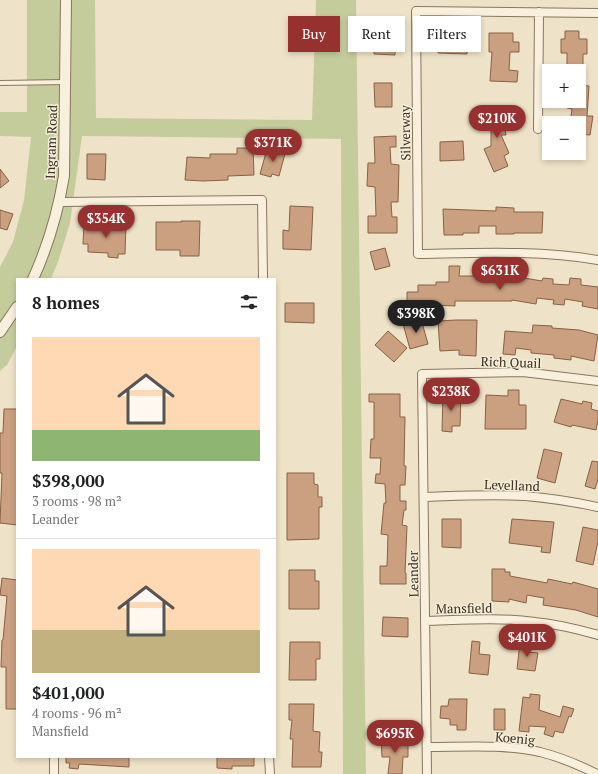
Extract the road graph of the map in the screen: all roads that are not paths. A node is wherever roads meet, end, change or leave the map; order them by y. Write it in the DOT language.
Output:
graph roads {
  1 [pos="66,0"];
  2 [pos="539,12"];
  3 [pos="598,13"];
  4 [pos="66,82"];
  5 [pos="0,83"];
  6 [pos="538,129"];
  7 [pos="59,202"];
  8 [pos="598,260"];
  9 [pos="32,278"];
  10 [pos="263,278"];
  11 [pos="16,308"];
  12 [pos="0,332"];
  13 [pos="422,374"];
  14 [pos="598,381"];
  15 [pos="424,497"];
  16 [pos="598,507"];
  17 [pos="425,621"];
  18 [pos="598,635"];
  19 [pos="426,747"];
  20 [pos="54,758"];
  21 [pos="269,758"];
  22 [pos="54,774"];
  23 [pos="270,774"];
  24 [pos="427,774"];
  25 [pos="597,774"];
  1 -- 4 [label="street, Ingram Road"];
  2 -- 3 [label="street"];
  2 -- 6 [label="street"];
  2 -- 8 [label="street, Silverway"];
  4 -- 5 [label="lane"];
  4 -- 7 [label="street, Ingram Road"];
  7 -- 9 [label="street, Ingram Road"];
  7 -- 10 [label="street"];
  11 -- 12 [label="street"];
  13 -- 14 [label="street, Rich Quail"];
  13 -- 15 [label="street, Leander"];
  15 -- 16 [label="street, Levelland"];
  15 -- 17 [label="street, Leander"];
  17 -- 18 [label="street, Mansfield"];
  17 -- 19 [label="street, Leander"];
  19 -- 24 [label="street, Leander"];
  19 -- 25 [label="street, Koenig"];
  20 -- 22 [label="street"];
  21 -- 23 [label="street"];
}
